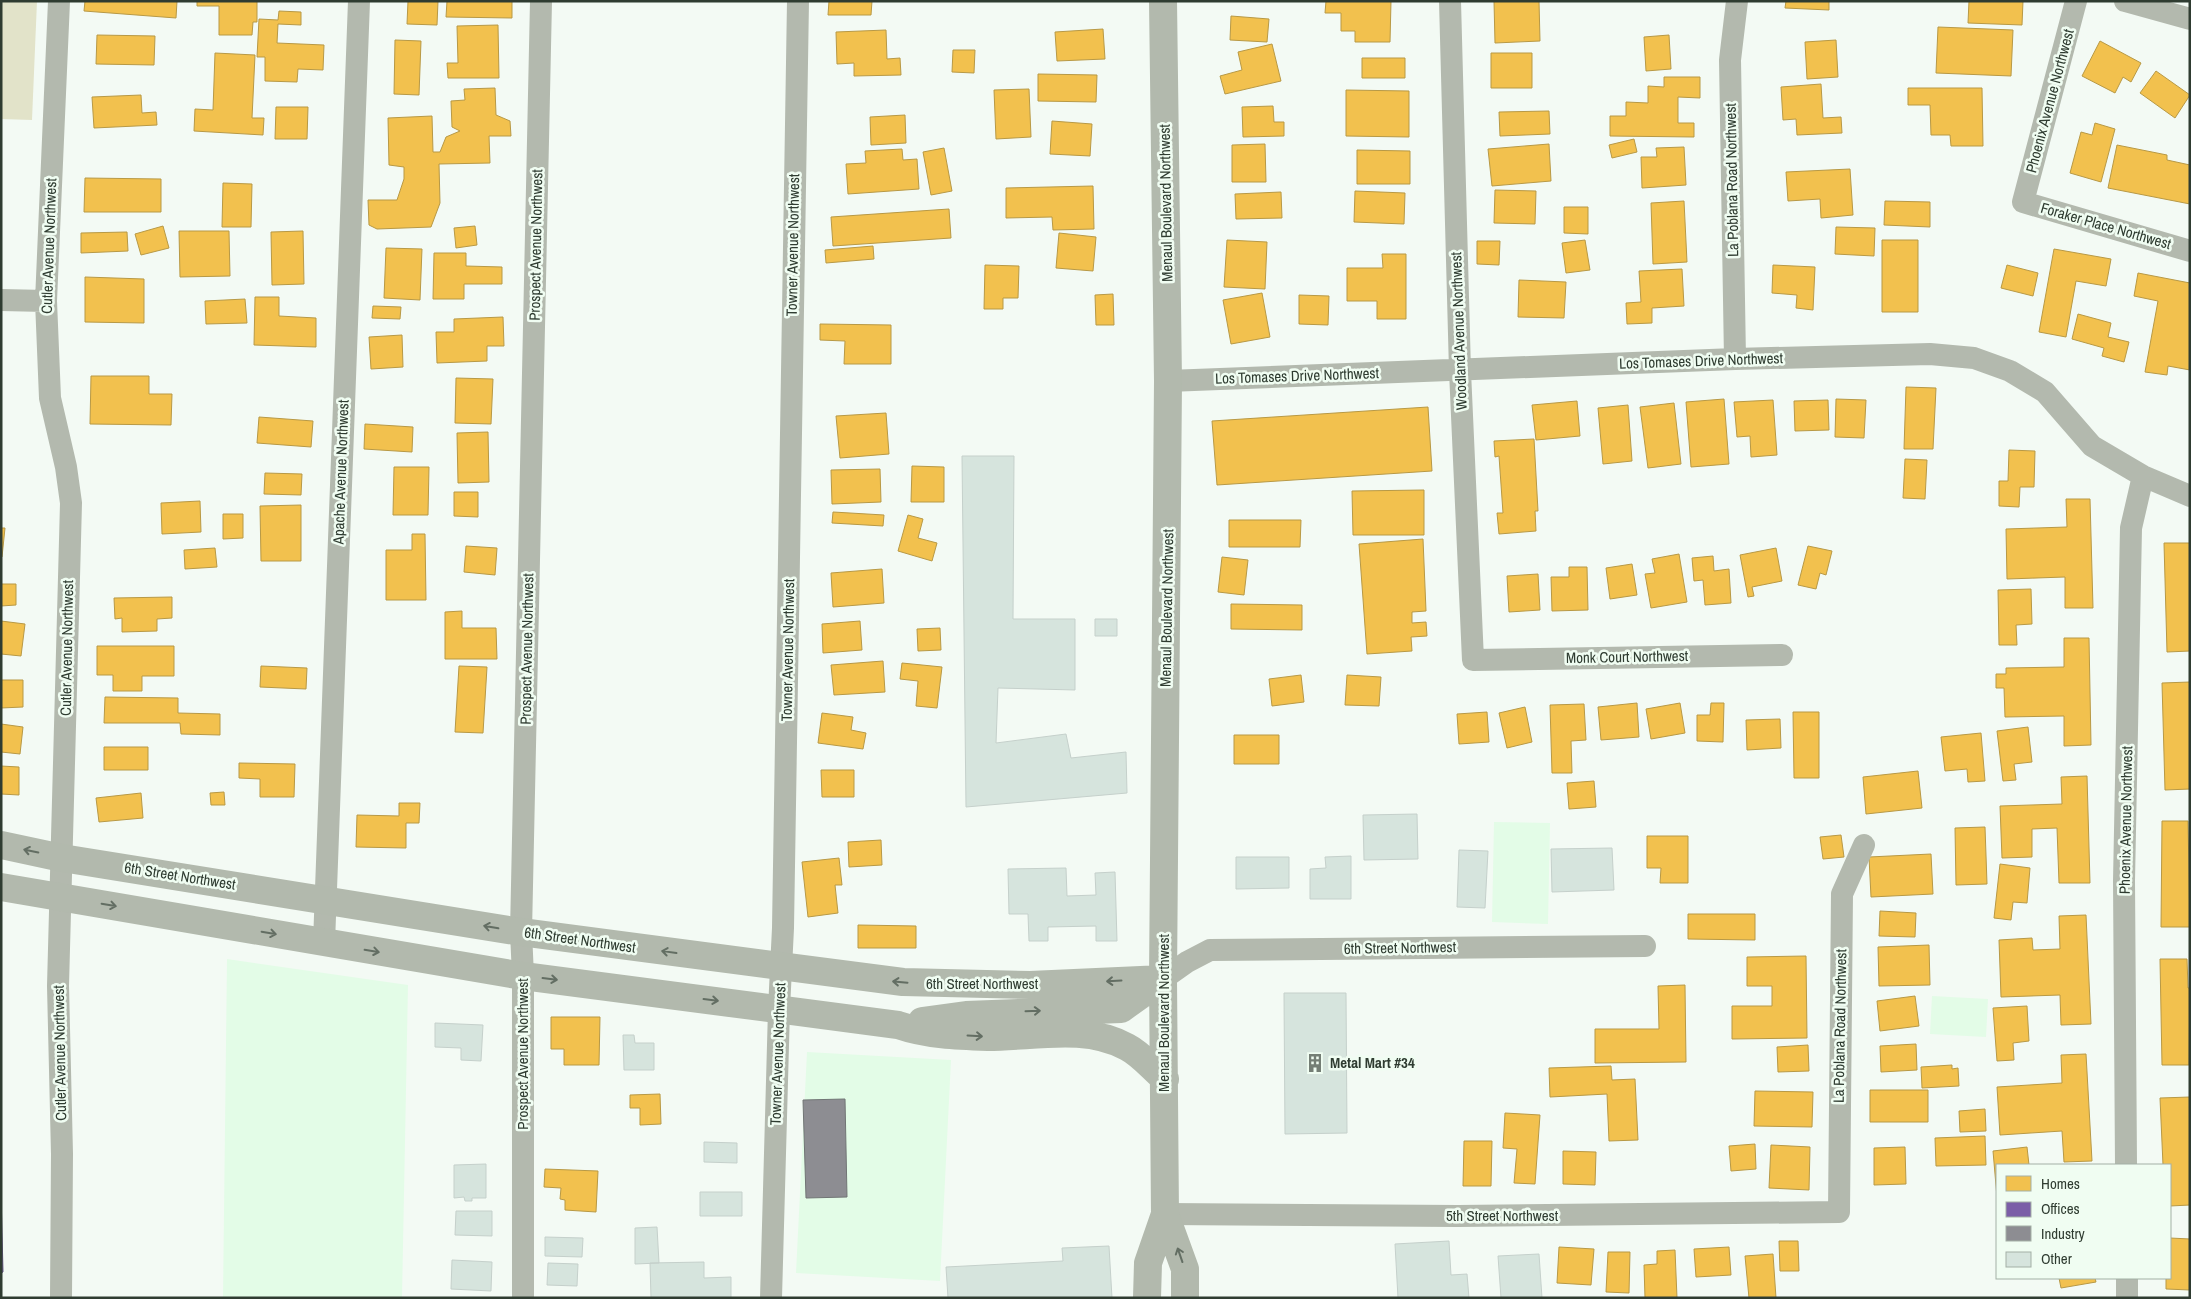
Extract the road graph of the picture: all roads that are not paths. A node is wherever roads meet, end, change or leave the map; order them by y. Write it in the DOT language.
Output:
graph roads {
  1 [pos="59,1"];
  2 [pos="359,1"];
  3 [pos="541,1"];
  4 [pos="798,1"];
  5 [pos="1163,1"];
  6 [pos="1450,1"];
  7 [pos="1737,1"];
  8 [pos="2076,1"];
  9 [pos="2125,1"];
  10 [pos="2190,19"];
  11 [pos="2023,202"];
  12 [pos="2190,251"];
  13 [pos="1,300"];
  14 [pos="46,301"];
  15 [pos="1735,359"];
  16 [pos="1460,371"];
  17 [pos="1168,381"];
  18 [pos="2143,476"];
  19 [pos="2190,496"];
  20 [pos="1782,655"];
  21 [pos="1473,660"];
  22 [pos="1,845"];
  23 [pos="1864,845"];
  24 [pos="62,858"];
  25 [pos="1,887"];
  26 [pos="61,897"];
  27 [pos="325,899"];
  28 [pos="521,932"];
  29 [pos="324,943"];
  30 [pos="1645,946"];
  31 [pos="781,967"];
  32 [pos="523,976"];
  33 [pos="1163,979"];
  34 [pos="779,1009"];
  35 [pos="898,1025"];
  36 [pos="1165,1079"];
  37 [pos="2126,1164"];
  38 [pos="1839,1212"];
  39 [pos="1165,1214"];
  40 [pos="2127,1279"];
  41 [pos="61,1298"];
  42 [pos="523,1298"];
  43 [pos="772,1298"];
  44 [pos="1147,1298"];
  45 [pos="1185,1298"];
  46 [pos="2127,1298"];
  1 -- 14 [label="street, Cutler Avenue Northwest"];
  2 -- 27 [label="street, Apache Avenue Northwest"];
  3 -- 28 [label="street, Prospect Avenue Northwest"];
  4 -- 31 [label="street, Towner Avenue Northwest"];
  5 -- 17 [label="main road, Menaul Boulevard Northwest"];
  6 -- 16 [label="street, Woodland Avenue Northwest"];
  7 -- 15 [label="street, La Poblana Road Northwest"];
  8 -- 11 [label="street, Phoenix Avenue Northwest"];
  9 -- 10 [label="street"];
  11 -- 12 [label="street, Foraker Place Northwest"];
  13 -- 14 [label="street"];
  14 -- 24 [label="street, Cutler Avenue Northwest"];
  15 -- 16 [label="street, Los Tomases Drive Northwest"];
  15 -- 18 [label="street, Los Tomases Drive Northwest"];
  16 -- 17 [label="street, Los Tomases Drive Northwest"];
  16 -- 21 [label="street, Woodland Avenue Northwest"];
  17 -- 33 [label="main road, Menaul Boulevard Northwest"];
  18 -- 19 [label="street, Los Tomases Drive Northwest"];
  18 -- 37 [label="street, Phoenix Avenue Northwest"];
  20 -- 21 [label="street, Monk Court Northwest"];
  24 -- 22 [label="main road, 6th Street Northwest, one-way"];
  23 -- 38 [label="street, La Poblana Road Northwest"];
  24 -- 26 [label="street, Cutler Avenue Northwest"];
  24 -- 27 [label="main road, 6th Street Northwest"];
  25 -- 26 [label="main road, 6th Street Northwest"];
  26 -- 29 [label="main road, 6th Street Northwest, one-way"];
  26 -- 41 [label="street, Cutler Avenue Northwest"];
  28 -- 27 [label="main road, 6th Street Northwest, one-way"];
  27 -- 29 [label="street, Apache Avenue Northwest"];
  31 -- 28 [label="main road, 6th Street Northwest, one-way"];
  28 -- 32 [label="street, Prospect Avenue Northwest"];
  29 -- 32 [label="main road, 6th Street Northwest, one-way"];
  30 -- 33 [label="street, 6th Street Northwest"];
  33 -- 31 [label="main road, 6th Street Northwest, one-way"];
  31 -- 34 [label="street, Towner Avenue Northwest"];
  32 -- 34 [label="main road, 6th Street Northwest, one-way"];
  32 -- 42 [label="street, Prospect Avenue Northwest"];
  35 -- 33 [label="main road, 6th Street Northwest, one-way"];
  33 -- 36 [label="main road, Menaul Boulevard Northwest"];
  34 -- 35 [label="main road, 6th Street Northwest"];
  34 -- 43 [label="street, Towner Avenue Northwest"];
  35 -- 36 [label="main road, 6th Street Northwest, one-way"];
  36 -- 39 [label="main road, Menaul Boulevard Northwest"];
  38 -- 39 [label="street, 5th Street Northwest"];
  39 -- 44 [label="main road, Menaul Boulevard Northwest"];
  45 -- 39 [label="main road, Menaul Boulevard Northwest, one-way"];
  40 -- 46 [label="street"];
}
